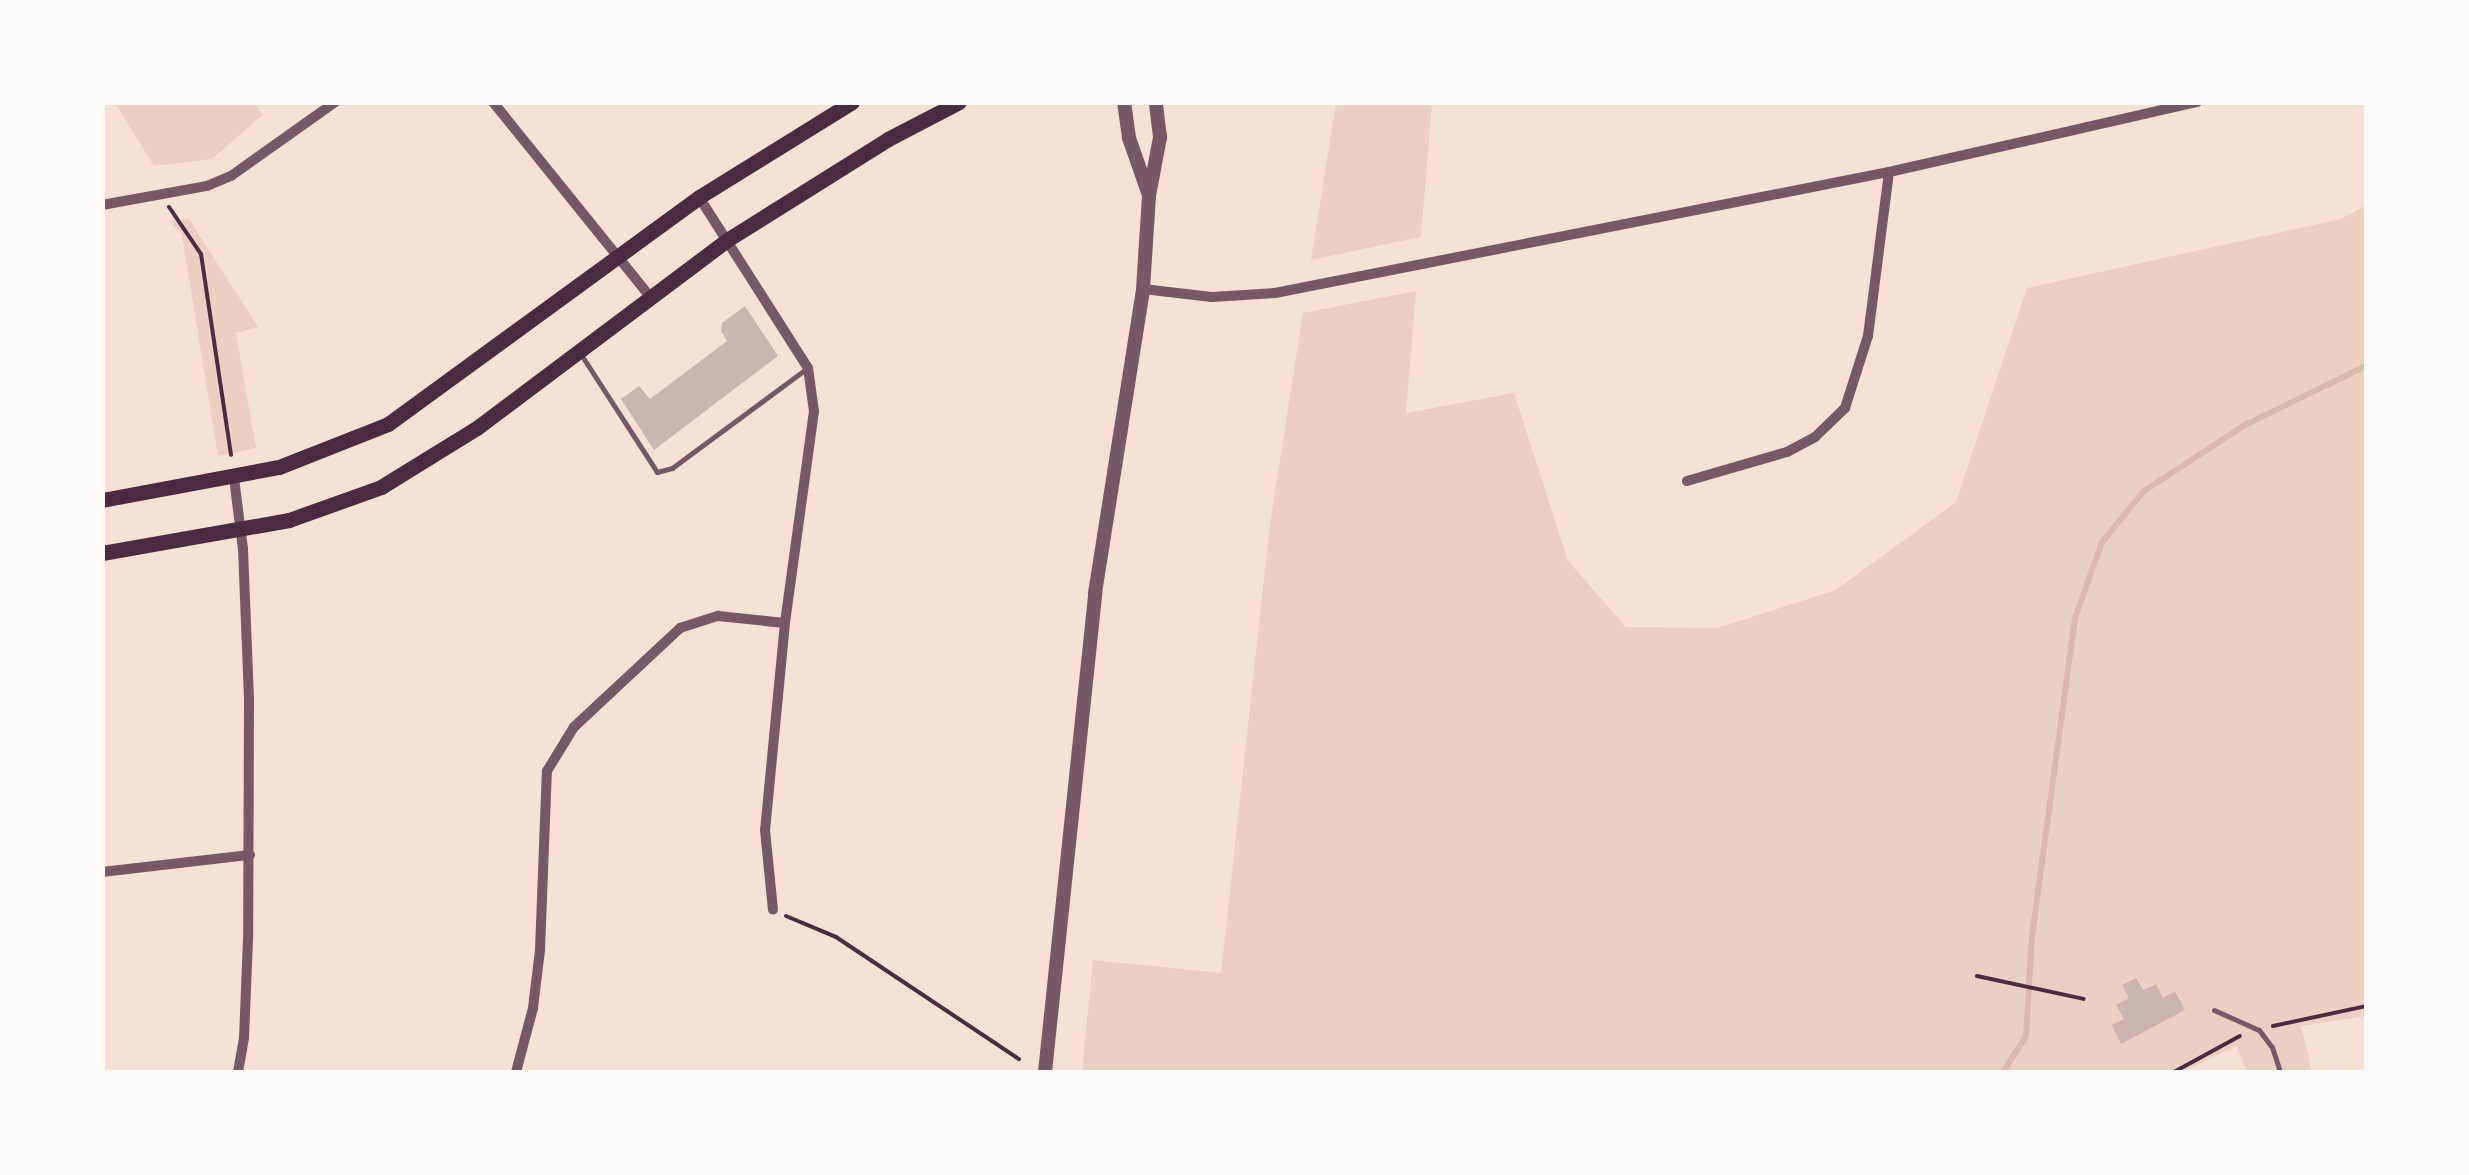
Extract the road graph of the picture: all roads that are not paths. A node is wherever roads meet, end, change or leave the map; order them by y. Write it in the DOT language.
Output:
graph roads {
  1 [pos="335,102"];
  2 [pos="493,102"];
  3 [pos="852,102"];
  4 [pos="958,102"];
  5 [pos="1124,102"];
  6 [pos="1156,102"];
  7 [pos="2197,102"];
  8 [pos="1890,172"];
  9 [pos="1149,196"];
  10 [pos="700,197"];
  11 [pos="102,204"];
  12 [pos="727,240"];
  13 [pos="619,255"];
  14 [pos="1143,289"];
  15 [pos="651,298"];
  16 [pos="578,351"];
  17 [pos="808,368"];
  18 [pos="234,478"];
  19 [pos="1686,480"];
  20 [pos="102,500"];
  21 [pos="242,531"];
  22 [pos="102,553"];
  23 [pos="786,623"];
  24 [pos="250,855"];
  25 [pos="102,872"];
  26 [pos="773,910"];
  27 [pos="2214,1010"];
  28 [pos="238,1072"];
  29 [pos="516,1072"];
  30 [pos="1045,1072"];
  31 [pos="2280,1072"];
  1 -- 11 [label="street"];
  2 -- 13 [label="street"];
  3 -- 10 [label="main road"];
  4 -- 12 [label="main road"];
  5 -- 9 [label="street"];
  6 -- 9 [label="street"];
  7 -- 8 [label="street"];
  8 -- 14 [label="street"];
  8 -- 19 [label="street"];
  9 -- 14 [label="street"];
  10 -- 12 [label="street"];
  10 -- 13 [label="main road"];
  12 -- 15 [label="main road"];
  12 -- 17 [label="street"];
  13 -- 15 [label="street"];
  13 -- 18 [label="main road"];
  14 -- 30 [label="street"];
  15 -- 16 [label="main road"];
  16 -- 17 [label="lane"];
  16 -- 21 [label="main road"];
  17 -- 23 [label="street"];
  18 -- 20 [label="main road"];
  18 -- 21 [label="street"];
  21 -- 22 [label="main road"];
  21 -- 24 [label="street"];
  23 -- 26 [label="street"];
  23 -- 29 [label="street"];
  24 -- 25 [label="street"];
  24 -- 28 [label="street"];
  27 -- 31 [label="lane"];
}
